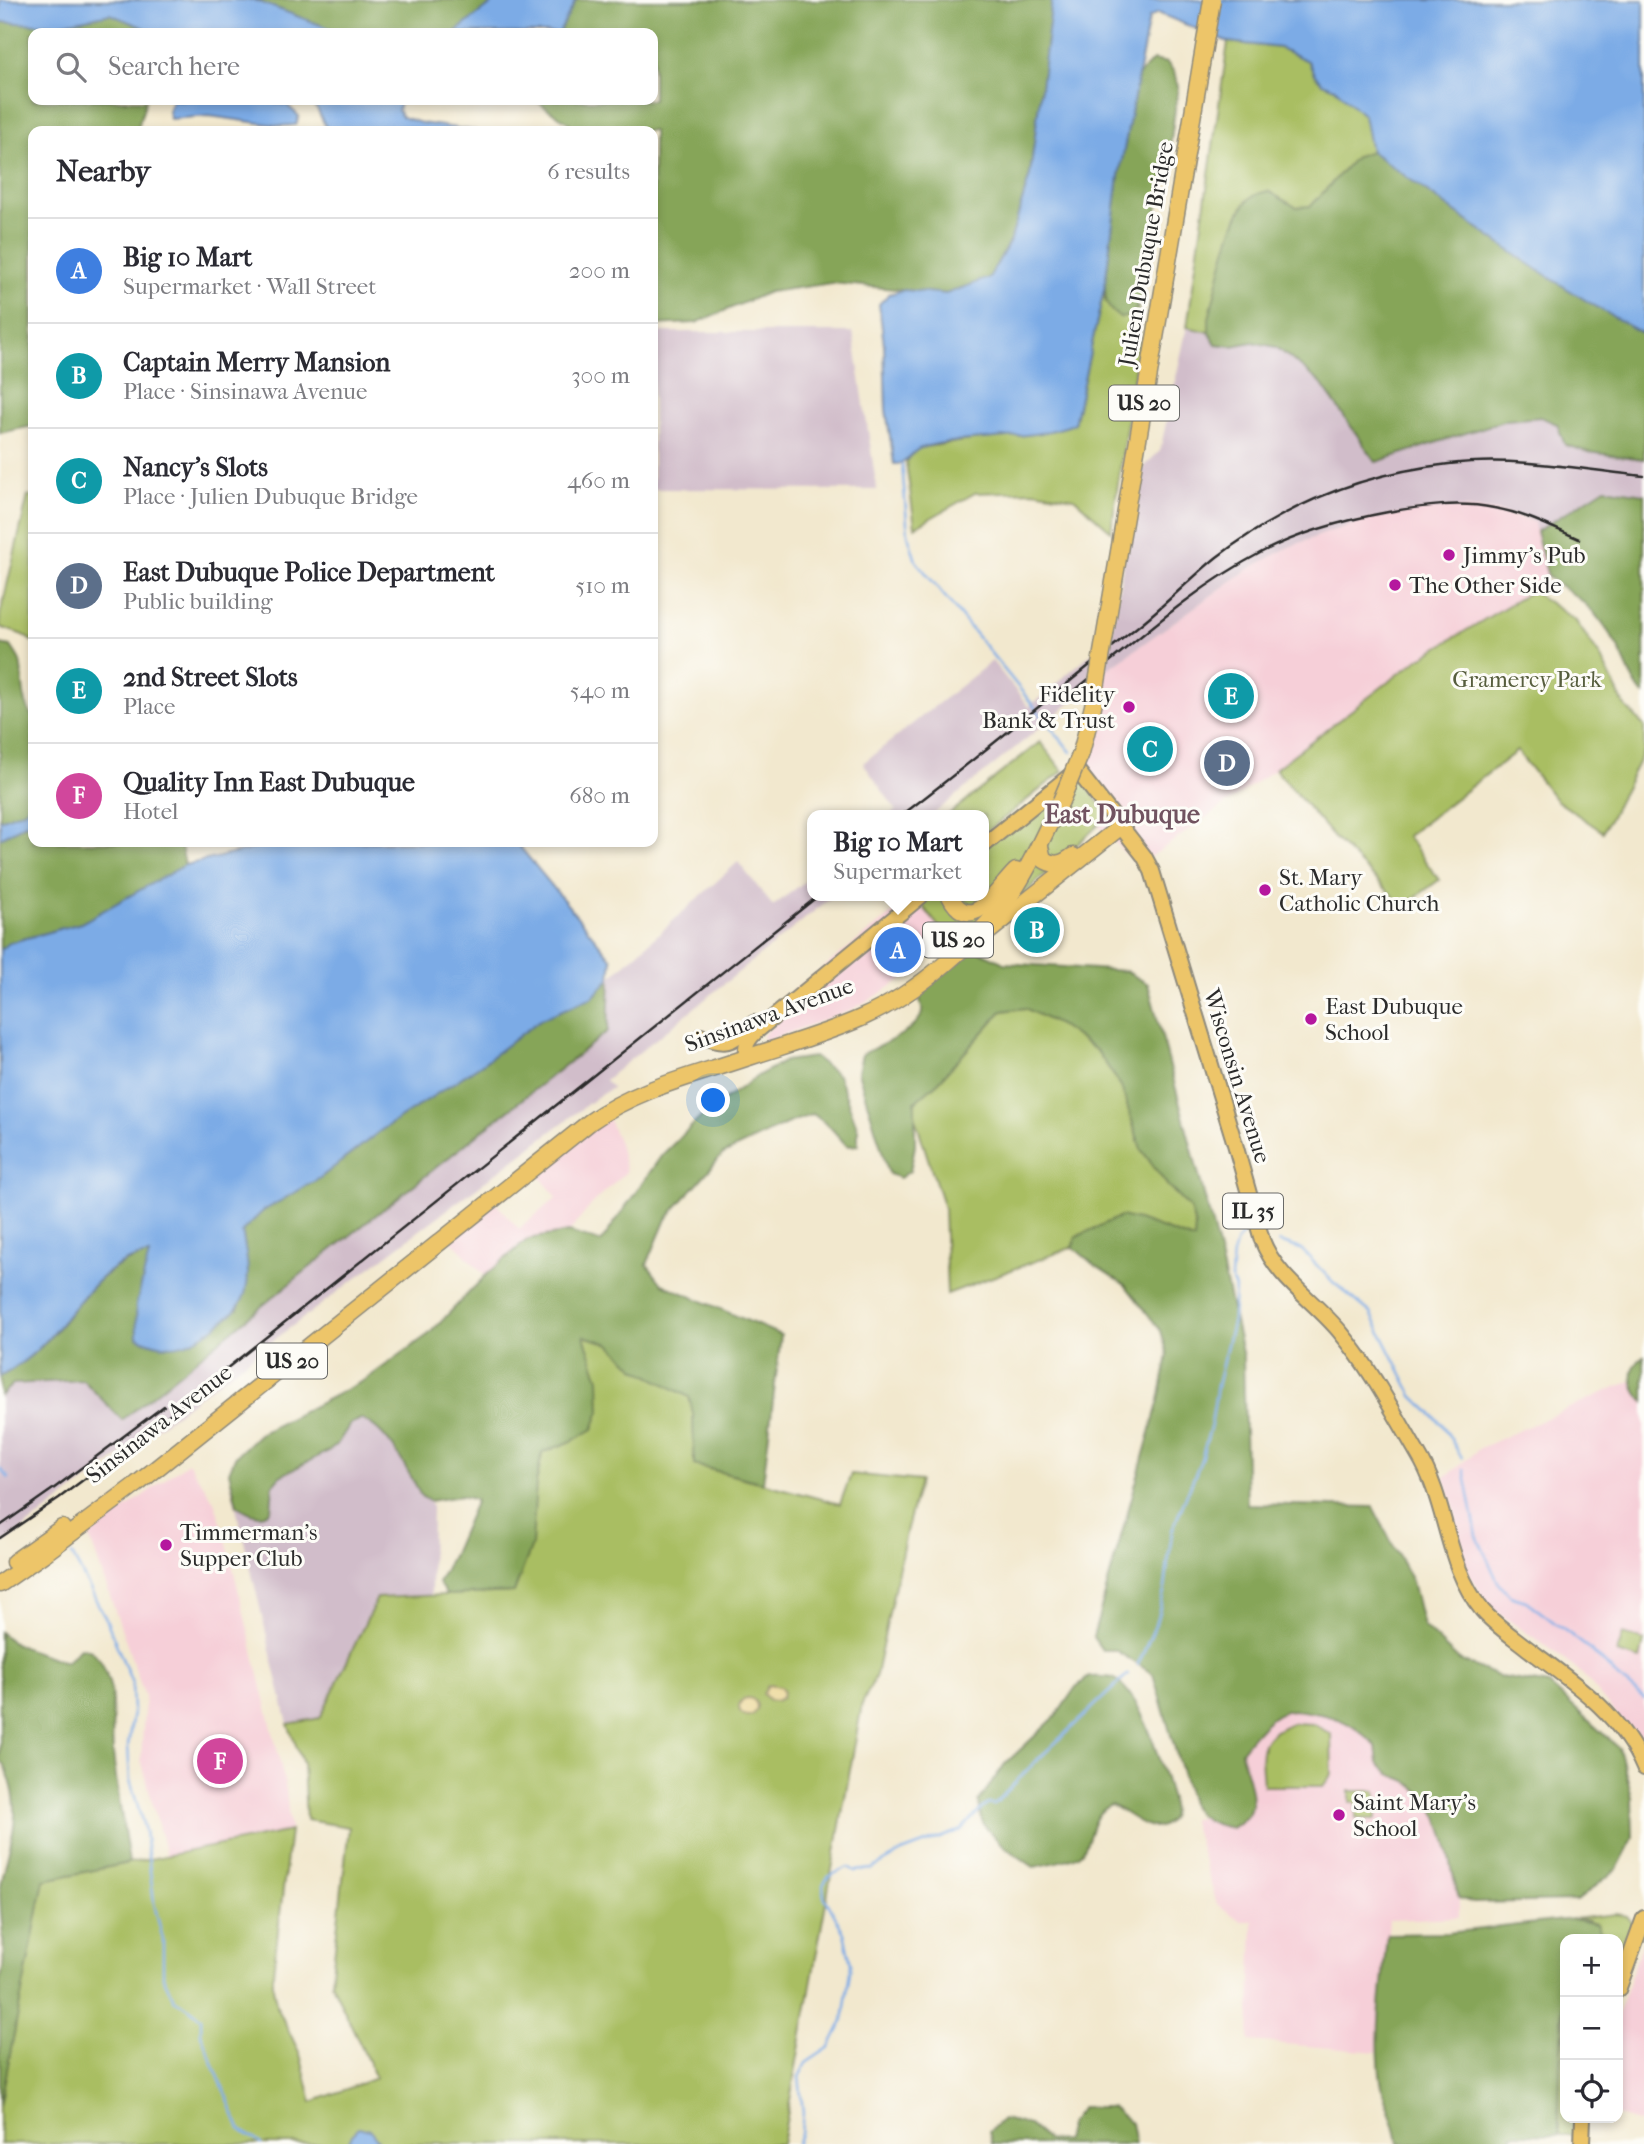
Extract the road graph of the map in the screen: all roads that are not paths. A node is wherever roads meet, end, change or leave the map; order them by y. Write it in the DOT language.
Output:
graph roads {
  1 [pos="1212,0"];
  2 [pos="1118,823"];
  3 [pos="1047,828"];
  4 [pos="989,841"];
  5 [pos="1040,847"];
  6 [pos="1016,871"];
  7 [pos="915,901"];
  8 [pos="953,901"];
  9 [pos="935,970"];
  10 [pos="783,1009"];
  11 [pos="701,1036"];
  12 [pos="746,1055"];
  13 [pos="0,1571"];
  14 [pos="0,1584"];
  15 [pos="1644,1768"];
  16 [pos="1644,1918"];
  17 [pos="1623,1976"];
  18 [pos="1583,2123"];
  19 [pos="1582,2144"];
  1 -- 3 [label="highway, Julien Dubuque Bridge / US 20, bridge"];
  2 -- 4 [label="main road, IL 35"];
  2 -- 5 [label="highway"];
  2 -- 9 [label="highway"];
  2 -- 15 [label="main road, Wisconsin Avenue / IL 35"];
  3 -- 5 [label="highway, Sinsinawa Avenue / US 20"];
  3 -- 6 [label="highway, Sinsinawa Avenue / US 20"];
  5 -- 9 [label="highway, Sinsinawa Avenue / US 20"];
  6 -- 8 [label="highway"];
  6 -- 12 [label="highway, Sinsinawa Avenue / US 20"];
  7 -- 10 [label="main road"];
  9 -- 12 [label="highway, Sinsinawa Avenue / US 20"];
  10 -- 11 [label="main road"];
  10 -- 12 [label="main road"];
  12 -- 13 [label="highway, Sinsinawa Avenue / US 20"];
  12 -- 14 [label="highway, Sinsinawa Avenue / US 20"];
  16 -- 17 [label="main road"];
  18 -- 19 [label="main road"];
}
